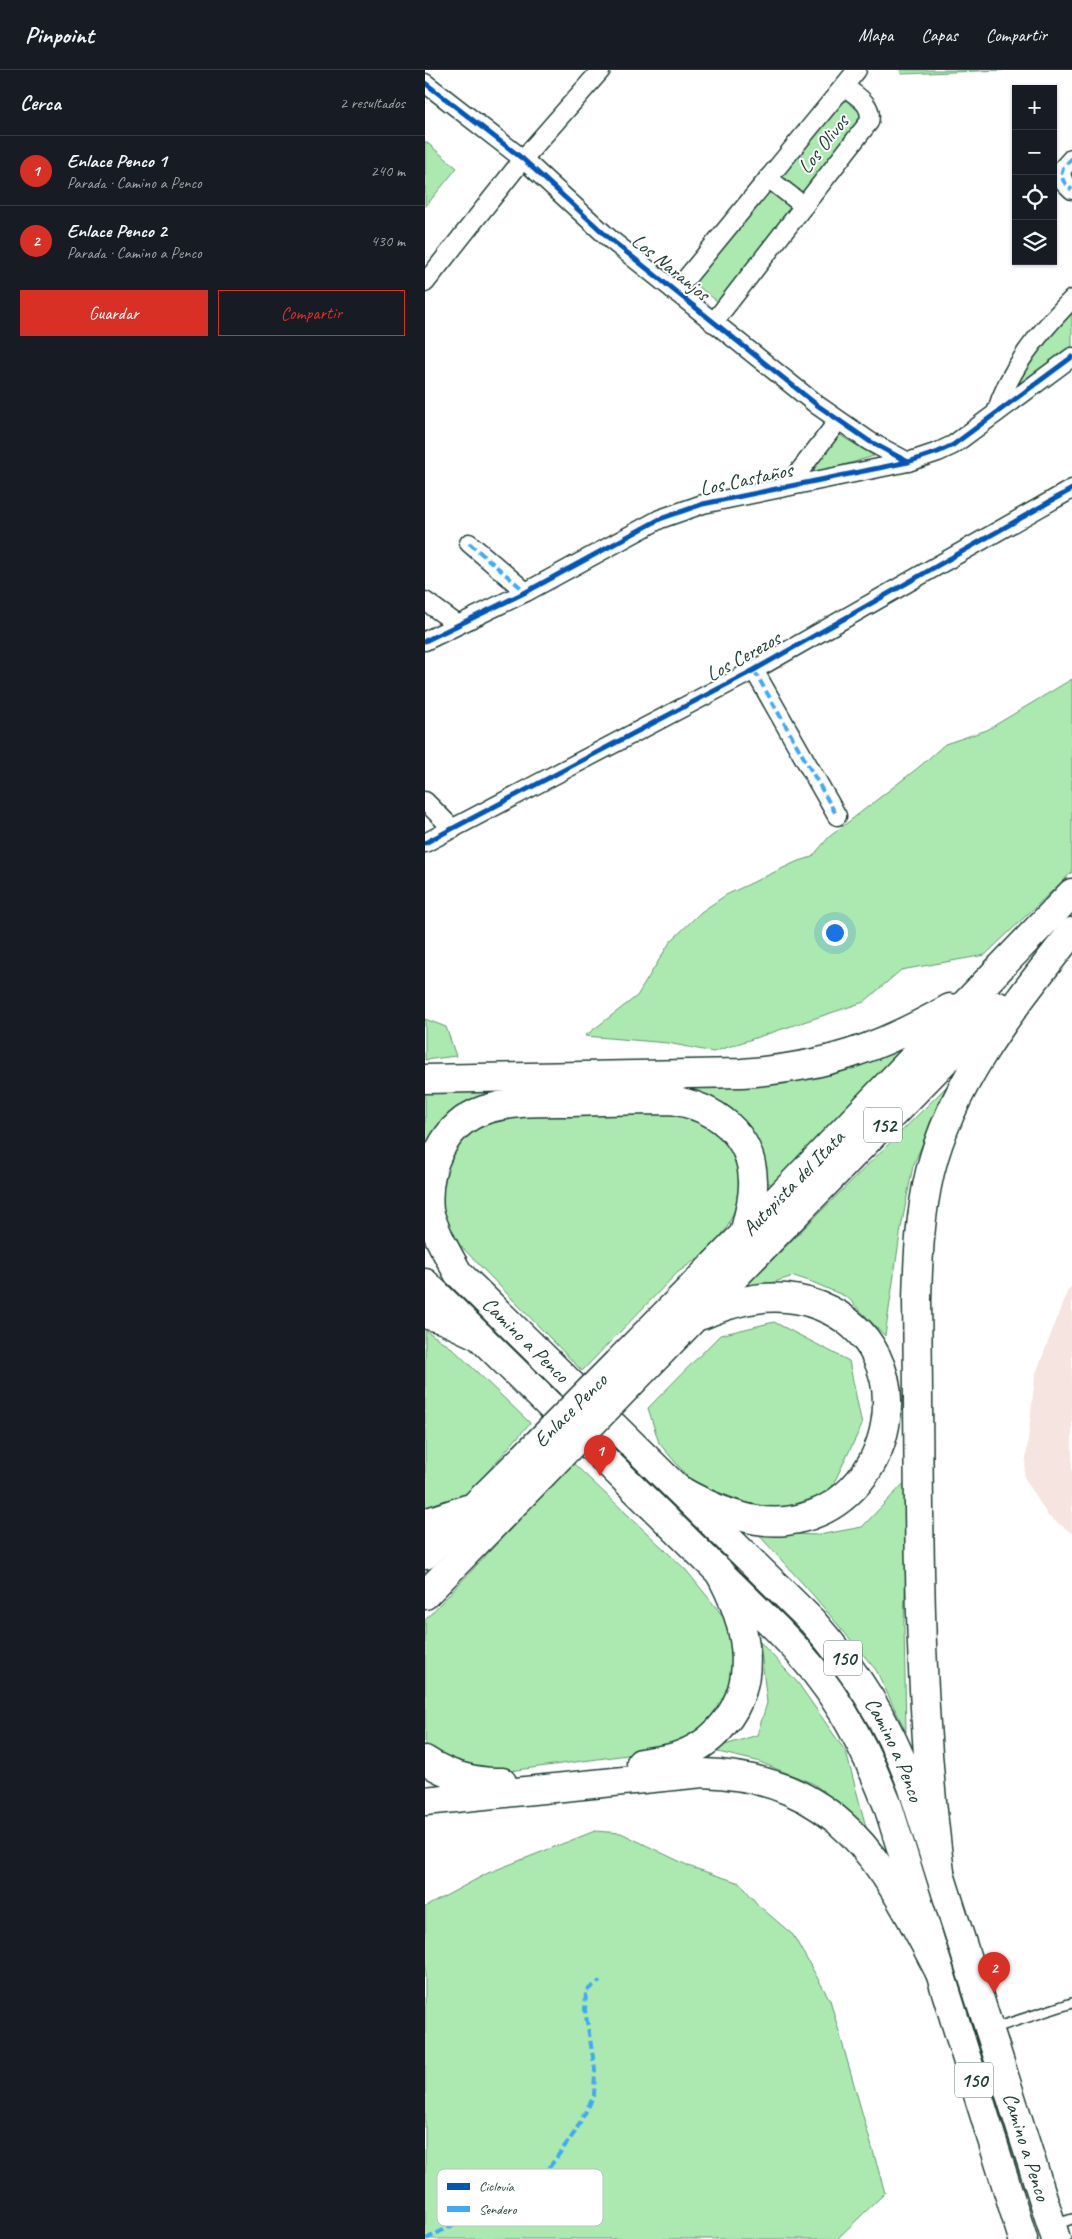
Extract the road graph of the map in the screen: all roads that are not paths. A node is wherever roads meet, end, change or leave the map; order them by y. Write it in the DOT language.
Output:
graph roads {
  1 [pos="601,70"];
  2 [pos="857,70"];
  3 [pos="425,83"];
  4 [pos="844,86"];
  5 [pos="1072,158"];
  6 [pos="523,159"];
  7 [pos="769,178"];
  8 [pos="1072,190"];
  9 [pos="804,206"];
  10 [pos="425,283"];
  11 [pos="675,292"];
  12 [pos="1072,299"];
  13 [pos="713,323"];
  14 [pos="1072,357"];
  15 [pos="995,413"];
  16 [pos="837,421"];
  17 [pos="908,462"];
  18 [pos="788,486"];
  19 [pos="1072,490"];
  20 [pos="469,543"];
  21 [pos="526,592"];
  22 [pos="425,601"];
  23 [pos="457,624"];
  24 [pos="425,641"];
  25 [pos="754,670"];
  26 [pos="425,801"];
  27 [pos="837,816"];
  28 [pos="453,829"];
  29 [pos="425,844"];
  30 [pos="1072,893"];
  31 [pos="1072,931"];
  32 [pos="984,984"];
  33 [pos="425,1079"];
  34 [pos="744,1234"];
  35 [pos="425,1240"];
  36 [pos="458,1273"];
  37 [pos="425,1283"];
  38 [pos="425,1314"];
  39 [pos="694,1319"];
  40 [pos="479,1336"];
  41 [pos="626,1371"];
  42 [pos="533,1466"];
  43 [pos="678,1489"];
  44 [pos="477,1504"];
  45 [pos="425,1523"];
  46 [pos="425,1555"];
  47 [pos="718,1570"];
  48 [pos="425,1595"];
  49 [pos="425,1760"];
  50 [pos="425,1801"];
  51 [pos="940,1872"];
  52 [pos="939,1971"];
  53 [pos="1072,2003"];
  54 [pos="990,2029"];
  55 [pos="1060,2228"];
  56 [pos="1023,2239"];
  1 -- 6 [label="street"];
  2 -- 4 [label="street"];
  3 -- 6 [label="street, Los Naranjos"];
  4 -- 7 [label="street, Los Olivos"];
  4 -- 9 [label="street, Los Olivos"];
  5 -- 8 [label="street"];
  6 -- 10 [label="street"];
  6 -- 11 [label="street, Los Naranjos"];
  7 -- 9 [label="street, Los Olivos"];
  7 -- 11 [label="street, Los Olivos"];
  9 -- 13 [label="street, Los Olivos"];
  11 -- 13 [label="street, Los Naranjos"];
  12 -- 15 [label="street"];
  13 -- 16 [label="street, Los Naranjos"];
  14 -- 15 [label="street, Los Castaños"];
  15 -- 17 [label="street, Los Castaños"];
  16 -- 17 [label="street, Los Naranjos"];
  16 -- 18 [label="street"];
  17 -- 18 [label="street, Los Castaños"];
  18 -- 21 [label="street, Los Castaños"];
  19 -- 25 [label="street, Los Cerezos"];
  20 -- 21 [label="street"];
  21 -- 23 [label="street, Los Castaños"];
  22 -- 23 [label="street"];
  23 -- 24 [label="street, Los Castaños"];
  25 -- 27 [label="street"];
  25 -- 28 [label="street, Los Cerezos"];
  26 -- 28 [label="street"];
  28 -- 29 [label="street, Los Cerezos"];
  30 -- 32 [label="main road, Autopista del Itata / 152"];
  31 -- 39 [label="main road, Autopista del Itata / 152"];
  31 -- 51 [label="main road"];
  32 -- 33 [label="main road"];
  32 -- 34 [label="main road, Autopista del Itata / 152"];
  34 -- 36 [label="main road"];
  34 -- 41 [label="main road, Autopista del Itata / 152"];
  35 -- 36 [label="main road, Camino a Penco"];
  36 -- 43 [label="main road, Camino a Penco / 150"];
  37 -- 40 [label="main road, Camino a Penco"];
  38 -- 40 [label="main road"];
  39 -- 41 [label="main road, Autopista del Itata / 152"];
  39 -- 43 [label="main road"];
  40 -- 47 [label="main road, Camino a Penco / 150"];
  41 -- 42 [label="main road, Enlace Penco, bridge"];
  42 -- 44 [label="main road"];
  42 -- 48 [label="main road"];
  43 -- 51 [label="main road, Camino a Penco / 150"];
  44 -- 45 [label="main road"];
  44 -- 46 [label="main road"];
  47 -- 49 [label="main road"];
  47 -- 52 [label="main road, Camino a Penco / 150"];
  50 -- 52 [label="main road"];
  51 -- 54 [label="main road, Camino a Penco / 150"];
  52 -- 56 [label="main road, Camino a Penco / 150"];
  53 -- 54 [label="lane"];
  54 -- 55 [label="main road, Camino a Penco / 150"];
}
